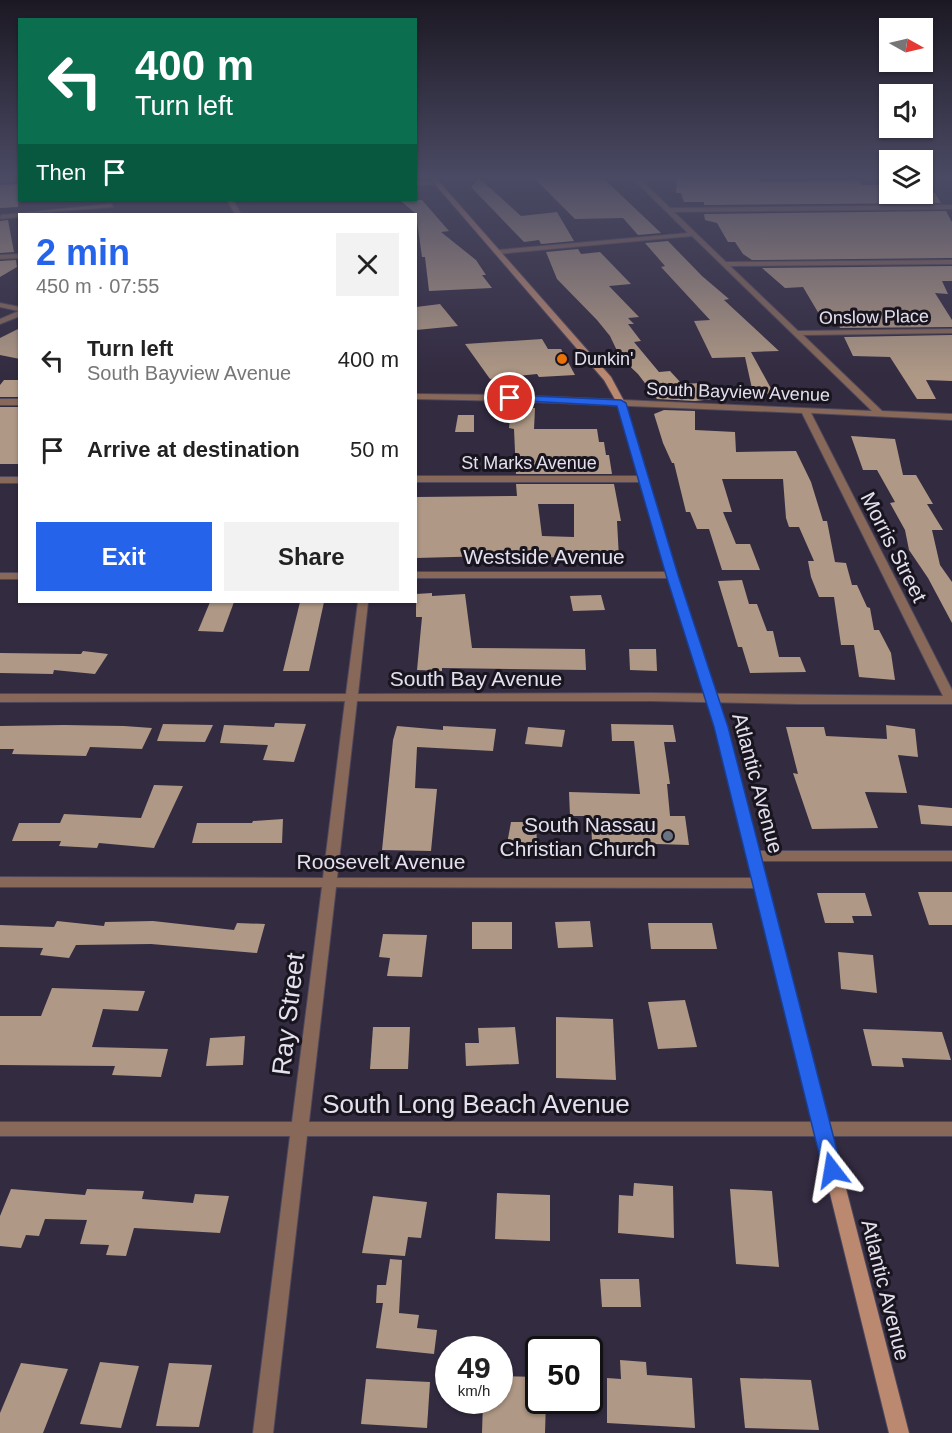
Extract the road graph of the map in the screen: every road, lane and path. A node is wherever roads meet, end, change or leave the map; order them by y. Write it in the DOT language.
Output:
graph roads {
  1 [pos="490,243"];
  2 [pos="597,243"];
  3 [pos="702,243"];
  4 [pos="498,252"];
  5 [pos="0,256"];
  6 [pos="18,256"];
  7 [pos="952,262"];
  8 [pos="725,264"];
  9 [pos="0,305"];
  10 [pos="18,310"];
  11 [pos="18,312"];
  12 [pos="0,322"];
  13 [pos="952,331"];
  14 [pos="796,333"];
  15 [pos="417,391"];
  16 [pos="417,397"];
  17 [pos="463,398"];
  18 [pos="0,402"];
  19 [pos="18,402"];
  20 [pos="621,403"];
  21 [pos="805,411"];
  22 [pos="880,414"];
  23 [pos="952,417"];
  24 [pos="417,479"];
  25 [pos="644,479"];
  26 [pos="0,480"];
  27 [pos="18,480"];
  28 [pos="417,575"];
  29 [pos="672,575"];
  30 [pos="0,576"];
  31 [pos="18,576"];
  32 [pos="363,603"];
  33 [pos="0,698"];
  34 [pos="351,698"];
  35 [pos="711,699"];
  36 [pos="952,700"];
  37 [pos="755,856"];
  38 [pos="952,856"];
  39 [pos="0,882"];
  40 [pos="329,882"];
  41 [pos="761,883"];
  42 [pos="0,1129"];
  43 [pos="299,1129"];
  44 [pos="822,1129"];
  45 [pos="952,1129"];
  46 [pos="263,1433"];
  47 [pos="898,1433"];
  1 -- 4 [label="main road, Atlantic Avenue"];
  2 -- 4 [label="street"];
  3 -- 8 [label="street"];
  4 -- 20 [label="main road, Atlantic Avenue"];
  5 -- 6 [label="street"];
  7 -- 8 [label="street"];
  8 -- 14 [label="street"];
  9 -- 10 [label="street"];
  11 -- 12 [label="street"];
  13 -- 14 [label="street, Onslow Place"];
  14 -- 22 [label="street"];
  15 -- 17 [label="street"];
  16 -- 17 [label="street, South Bayview Avenue"];
  17 -- 20 [label="street, South Bayview Avenue"];
  18 -- 19 [label="street"];
  20 -- 21 [label="street, South Bayview Avenue"];
  20 -- 25 [label="main road, Atlantic Avenue"];
  21 -- 22 [label="street, South Bayview Avenue"];
  21 -- 36 [label="street, Morris Street"];
  22 -- 23 [label="street, South Bayview Avenue"];
  24 -- 25 [label="street, St Marks Avenue"];
  25 -- 29 [label="main road, Atlantic Avenue"];
  26 -- 27 [label="street"];
  28 -- 29 [label="street, Westside Avenue"];
  29 -- 35 [label="main road, Atlantic Avenue"];
  30 -- 31 [label="street"];
  32 -- 34 [label="street, Ray Street"];
  33 -- 34 [label="street, South Bay Avenue"];
  34 -- 35 [label="street, South Bay Avenue"];
  34 -- 40 [label="street, Ray Street"];
  35 -- 36 [label="street, South Bay Avenue"];
  35 -- 37 [label="main road, Atlantic Avenue"];
  37 -- 38 [label="street"];
  37 -- 41 [label="main road, Atlantic Avenue"];
  39 -- 40 [label="street, Roosevelt Avenue"];
  40 -- 41 [label="street, Roosevelt Avenue"];
  40 -- 43 [label="street, Ray Street"];
  41 -- 44 [label="main road, Atlantic Avenue"];
  42 -- 43 [label="street, South Long Beach Avenue"];
  43 -- 44 [label="street, South Long Beach Avenue"];
  43 -- 46 [label="street, Ray Street"];
  44 -- 45 [label="street, South Long Beach Avenue"];
  44 -- 47 [label="main road, Atlantic Avenue"];
}
